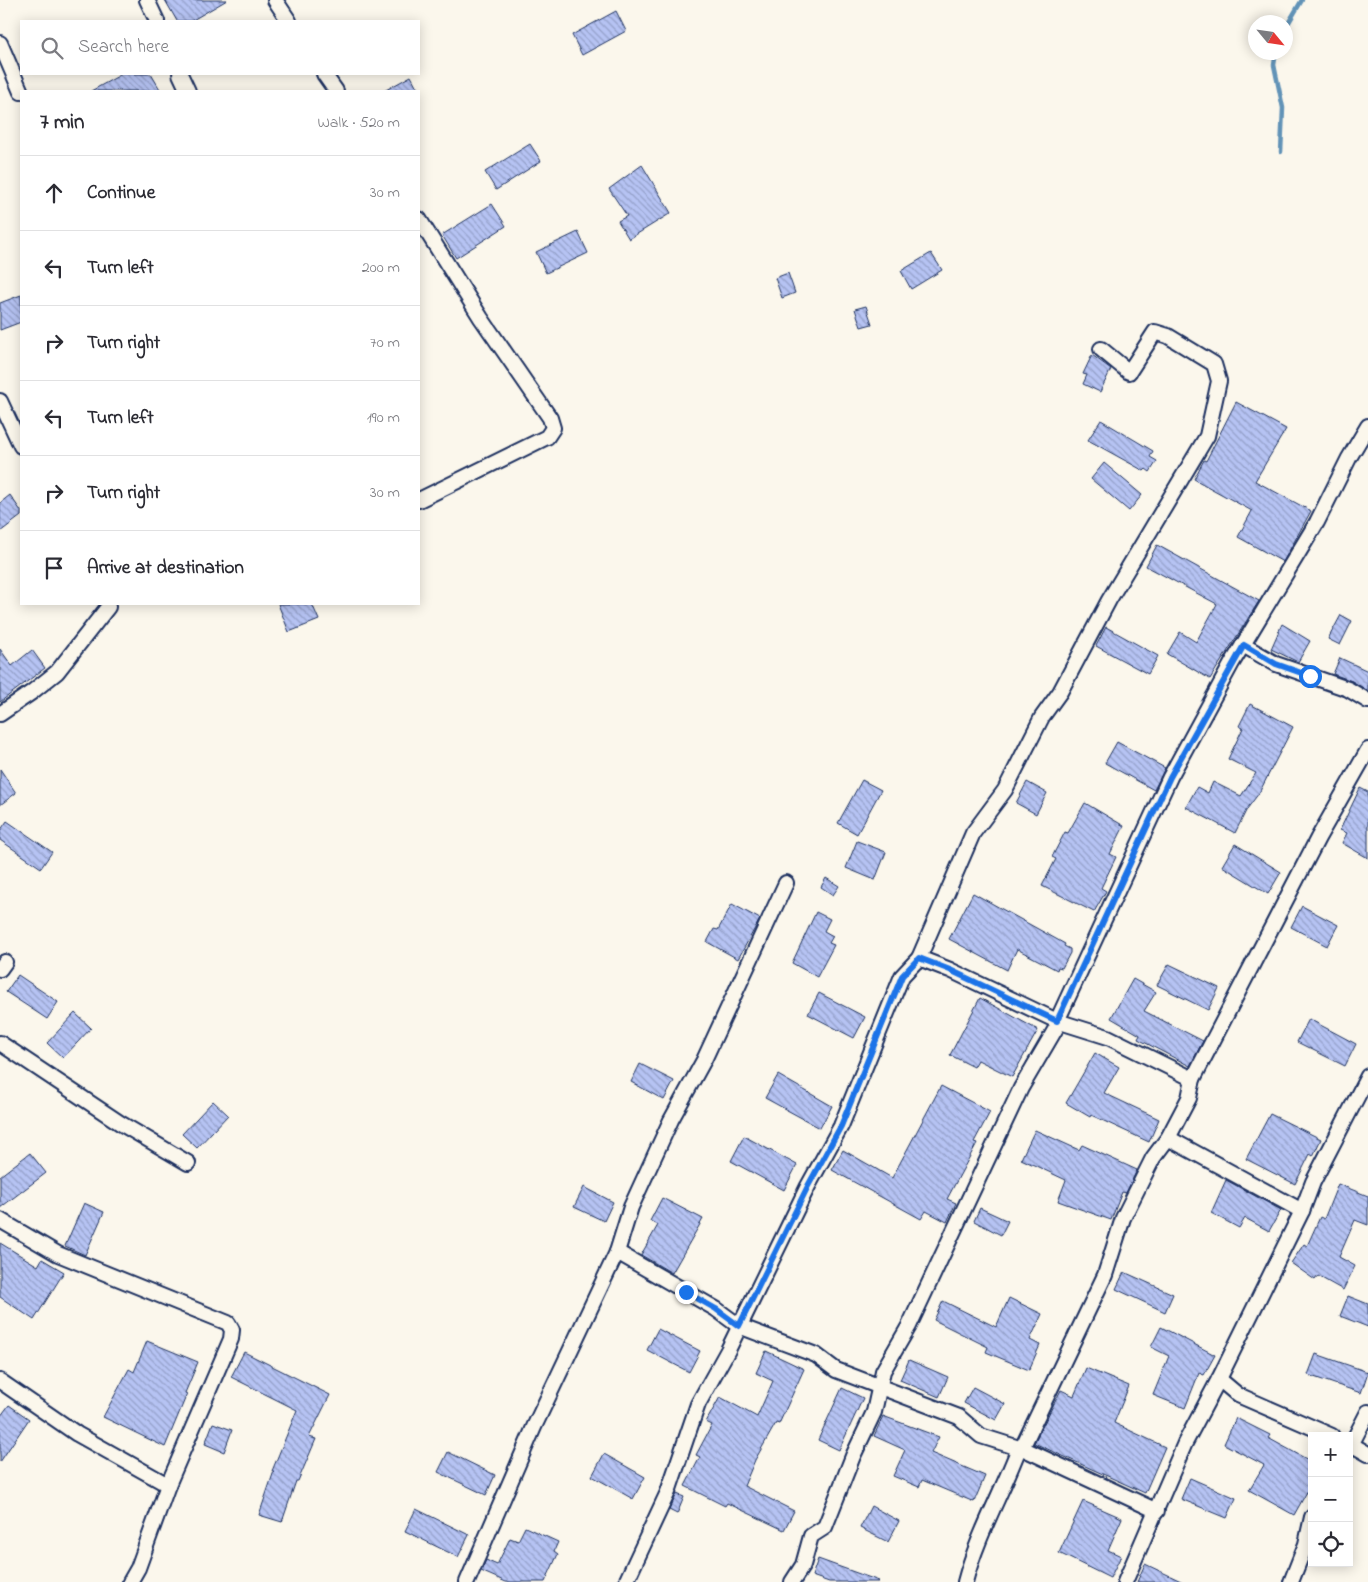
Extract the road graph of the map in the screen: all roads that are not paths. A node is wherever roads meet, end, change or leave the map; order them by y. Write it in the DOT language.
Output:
graph roads {
  1 [pos="147,0"];
  2 [pos="275,0"];
  3 [pos="157,20"];
  4 [pos="289,20"];
  5 [pos="0,43"];
  6 [pos="180,75"];
  7 [pos="325,75"];
  8 [pos="20,90"];
  9 [pos="188,90"];
  10 [pos="335,90"];
  11 [pos="420,221"];
  12 [pos="1101,348"];
  13 [pos="0,401"];
  14 [pos="1368,426"];
  15 [pos="20,444"];
  16 [pos="420,500"];
  17 [pos="111,605"];
  18 [pos="1244,645"];
  19 [pos="1368,701"];
  20 [pos="1,713"];
  21 [pos="1368,750"];
  22 [pos="786,883"];
  23 [pos="919,958"];
  24 [pos="1058,1022"];
  25 [pos="0,1042"];
  26 [pos="1368,1076"];
  27 [pos="1193,1079"];
  28 [pos="1168,1138"];
  29 [pos="188,1163"];
  30 [pos="1302,1211"];
  31 [pos="0,1220"];
  32 [pos="617,1252"];
  33 [pos="739,1326"];
  34 [pos="1219,1379"];
  35 [pos="0,1381"];
  36 [pos="879,1386"];
  37 [pos="1368,1412"];
  38 [pos="1323,1432"];
  39 [pos="1353,1440"];
  40 [pos="1353,1447"];
  41 [pos="1020,1448"];
  42 [pos="1368,1454"];
  43 [pos="168,1484"];
  44 [pos="1157,1511"];
  45 [pos="1311,1522"];
  46 [pos="130,1582"];
  47 [pos="466,1582"];
  48 [pos="626,1582"];
  49 [pos="792,1582"];
  50 [pos="965,1582"];
  51 [pos="1125,1582"];
  52 [pos="1292,1582"];
  1 -- 3 [label="street"];
  2 -- 4 [label="street"];
  5 -- 8 [label="street"];
  6 -- 9 [label="street"];
  7 -- 10 [label="street"];
  11 -- 16 [label="street"];
  12 -- 23 [label="street"];
  13 -- 15 [label="street"];
  14 -- 18 [label="street"];
  17 -- 20 [label="street"];
  18 -- 19 [label="street"];
  18 -- 24 [label="street"];
  21 -- 27 [label="street"];
  22 -- 32 [label="street"];
  23 -- 24 [label="street"];
  23 -- 33 [label="street"];
  24 -- 27 [label="street"];
  24 -- 36 [label="street"];
  25 -- 29 [label="street"];
  26 -- 30 [label="street"];
  27 -- 28 [label="street"];
  28 -- 30 [label="street"];
  28 -- 41 [label="street"];
  30 -- 34 [label="street"];
  31 -- 43 [label="street"];
  32 -- 33 [label="street"];
  32 -- 47 [label="street"];
  33 -- 36 [label="street"];
  33 -- 48 [label="street"];
  34 -- 38 [label="street"];
  34 -- 44 [label="street"];
  35 -- 43 [label="street"];
  36 -- 41 [label="street"];
  36 -- 49 [label="street"];
  37 -- 39 [label="street"];
  40 -- 42 [label="street"];
  41 -- 44 [label="street"];
  41 -- 50 [label="street"];
  43 -- 46 [label="street"];
  44 -- 51 [label="street"];
  45 -- 52 [label="street"];
}
